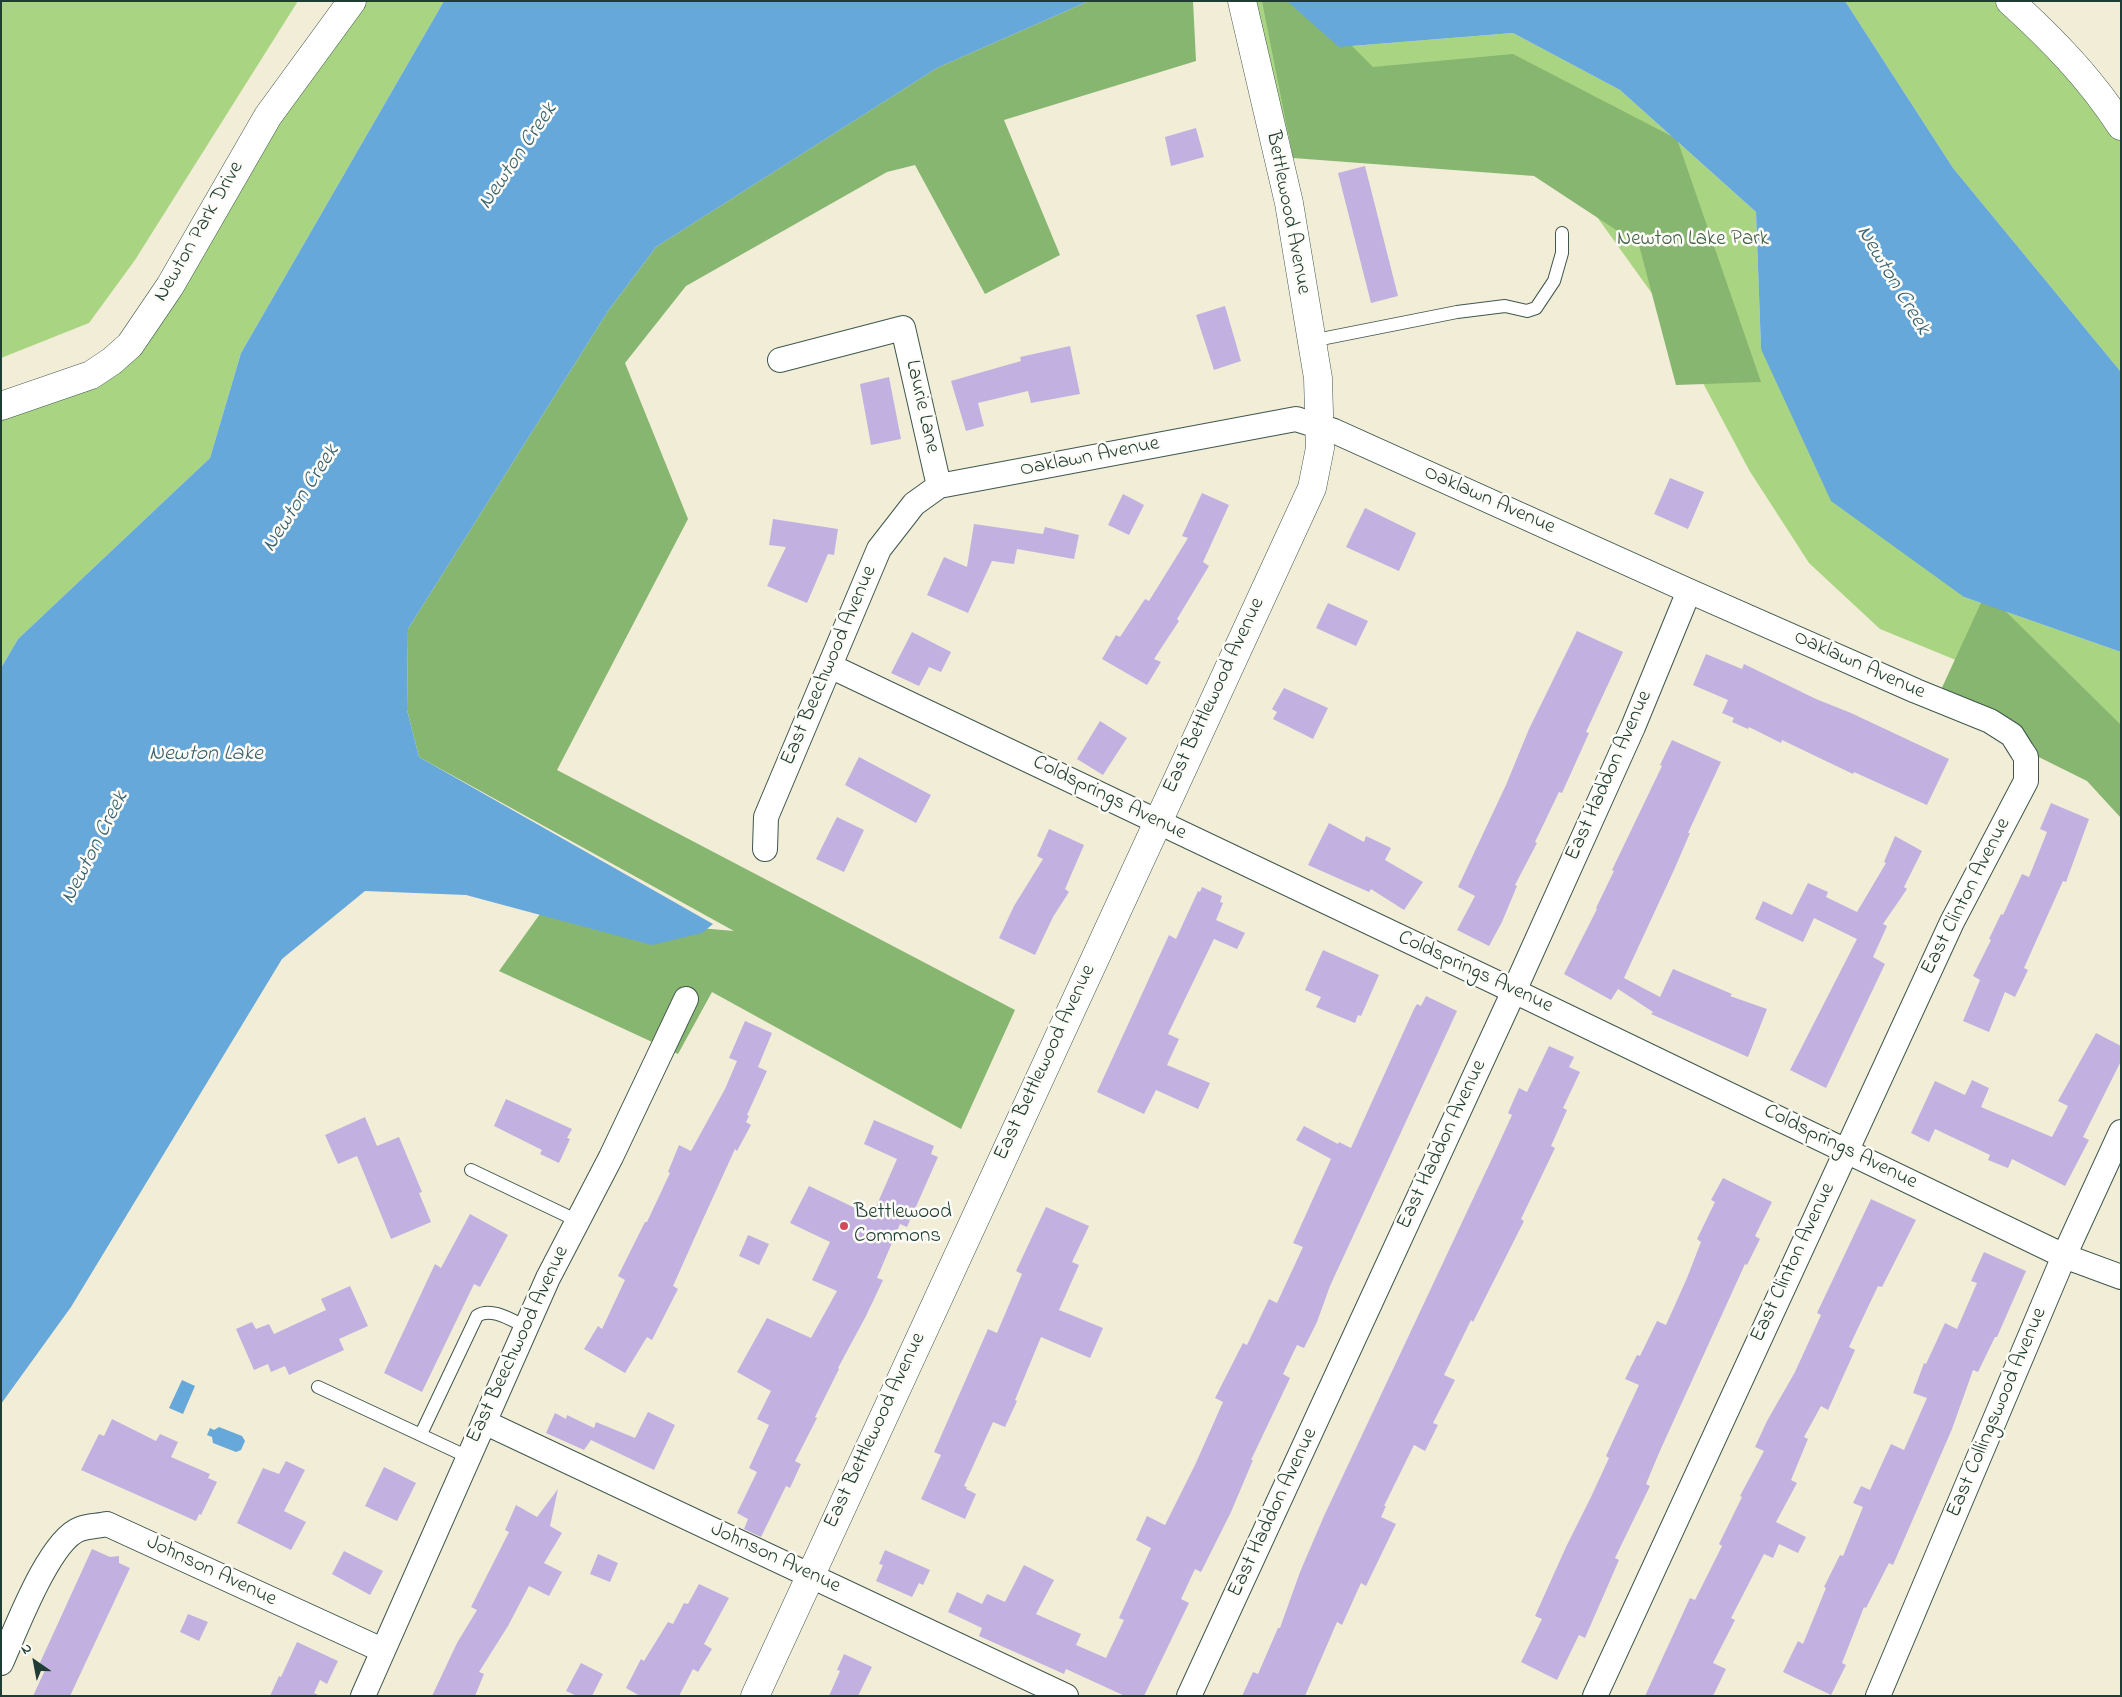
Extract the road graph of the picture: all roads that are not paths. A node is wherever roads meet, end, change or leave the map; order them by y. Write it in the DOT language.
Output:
graph roads {
  1 [pos="352,1"];
  2 [pos="2010,1"];
  3 [pos="1244,11"];
  4 [pos="2121,126"];
  5 [pos="1562,232"];
  6 [pos="1312,341"];
  7 [pos="780,360"];
  8 [pos="1,406"];
  9 [pos="1319,427"];
  10 [pos="931,491"];
  11 [pos="1689,591"];
  12 [pos="830,666"];
  13 [pos="2022,751"];
  14 [pos="1156,822"];
  15 [pos="765,849"];
  16 [pos="1514,991"];
  17 [pos="686,1000"];
  18 [pos="2121,1132"];
  19 [pos="1846,1152"];
  20 [pos="470,1170"];
  21 [pos="578,1221"];
  22 [pos="2064,1256"];
  23 [pos="2121,1277"];
  24 [pos="526,1327"];
  25 [pos="318,1387"];
  26 [pos="484,1422"];
  27 [pos="421,1434"];
  28 [pos="468,1457"];
  29 [pos="810,1576"];
  30 [pos="382,1650"];
  31 [pos="1,1663"];
  32 [pos="363,1696"];
  33 [pos="755,1696"];
  34 [pos="1066,1696"];
  35 [pos="1189,1696"];
  36 [pos="1595,1696"];
  37 [pos="1878,1696"];
  1 -- 8 [label="street, Newton Park Drive"];
  2 -- 4 [label="street"];
  3 -- 6 [label="street, Bettlewood Avenue"];
  5 -- 6 [label="lane"];
  6 -- 9 [label="street, Bettlewood Avenue"];
  7 -- 10 [label="street, Laurie Lane"];
  9 -- 10 [label="street, Oaklawn Avenue"];
  9 -- 11 [label="street, Oaklawn Avenue"];
  9 -- 14 [label="street, East Bettlewood Avenue"];
  10 -- 12 [label="street, East Beechwood Avenue"];
  11 -- 13 [label="street, Oaklawn Avenue"];
  11 -- 16 [label="street, East Haddon Avenue"];
  12 -- 14 [label="street, Coldsprings Avenue"];
  12 -- 15 [label="street, East Beechwood Avenue"];
  13 -- 19 [label="street, East Clinton Avenue"];
  14 -- 16 [label="street, Coldsprings Avenue"];
  14 -- 29 [label="street, East Bettlewood Avenue"];
  16 -- 19 [label="street, Coldsprings Avenue"];
  16 -- 35 [label="street, East Haddon Avenue"];
  17 -- 21 [label="street, East Beechwood Avenue"];
  18 -- 22 [label="street, East Collingswood Avenue"];
  19 -- 22 [label="street, Coldsprings Avenue"];
  19 -- 36 [label="street, East Clinton Avenue"];
  20 -- 21 [label="lane"];
  21 -- 24 [label="street, East Beechwood Avenue"];
  22 -- 23 [label="street, Coldsprings Avenue"];
  22 -- 37 [label="street, East Collingswood Avenue"];
  24 -- 26 [label="street, East Beechwood Avenue"];
  24 -- 27 [label="lane"];
  25 -- 27 [label="lane"];
  26 -- 28 [label="street, East Beechwood Avenue"];
  26 -- 29 [label="street, Johnson Avenue"];
  27 -- 28 [label="lane"];
  28 -- 30 [label="street, East Beechwood Avenue"];
  29 -- 33 [label="street, East Bettlewood Avenue"];
  29 -- 34 [label="street, Johnson Avenue"];
  30 -- 31 [label="street, Johnson Avenue"];
  30 -- 32 [label="street, East Beechwood Avenue"];
}
